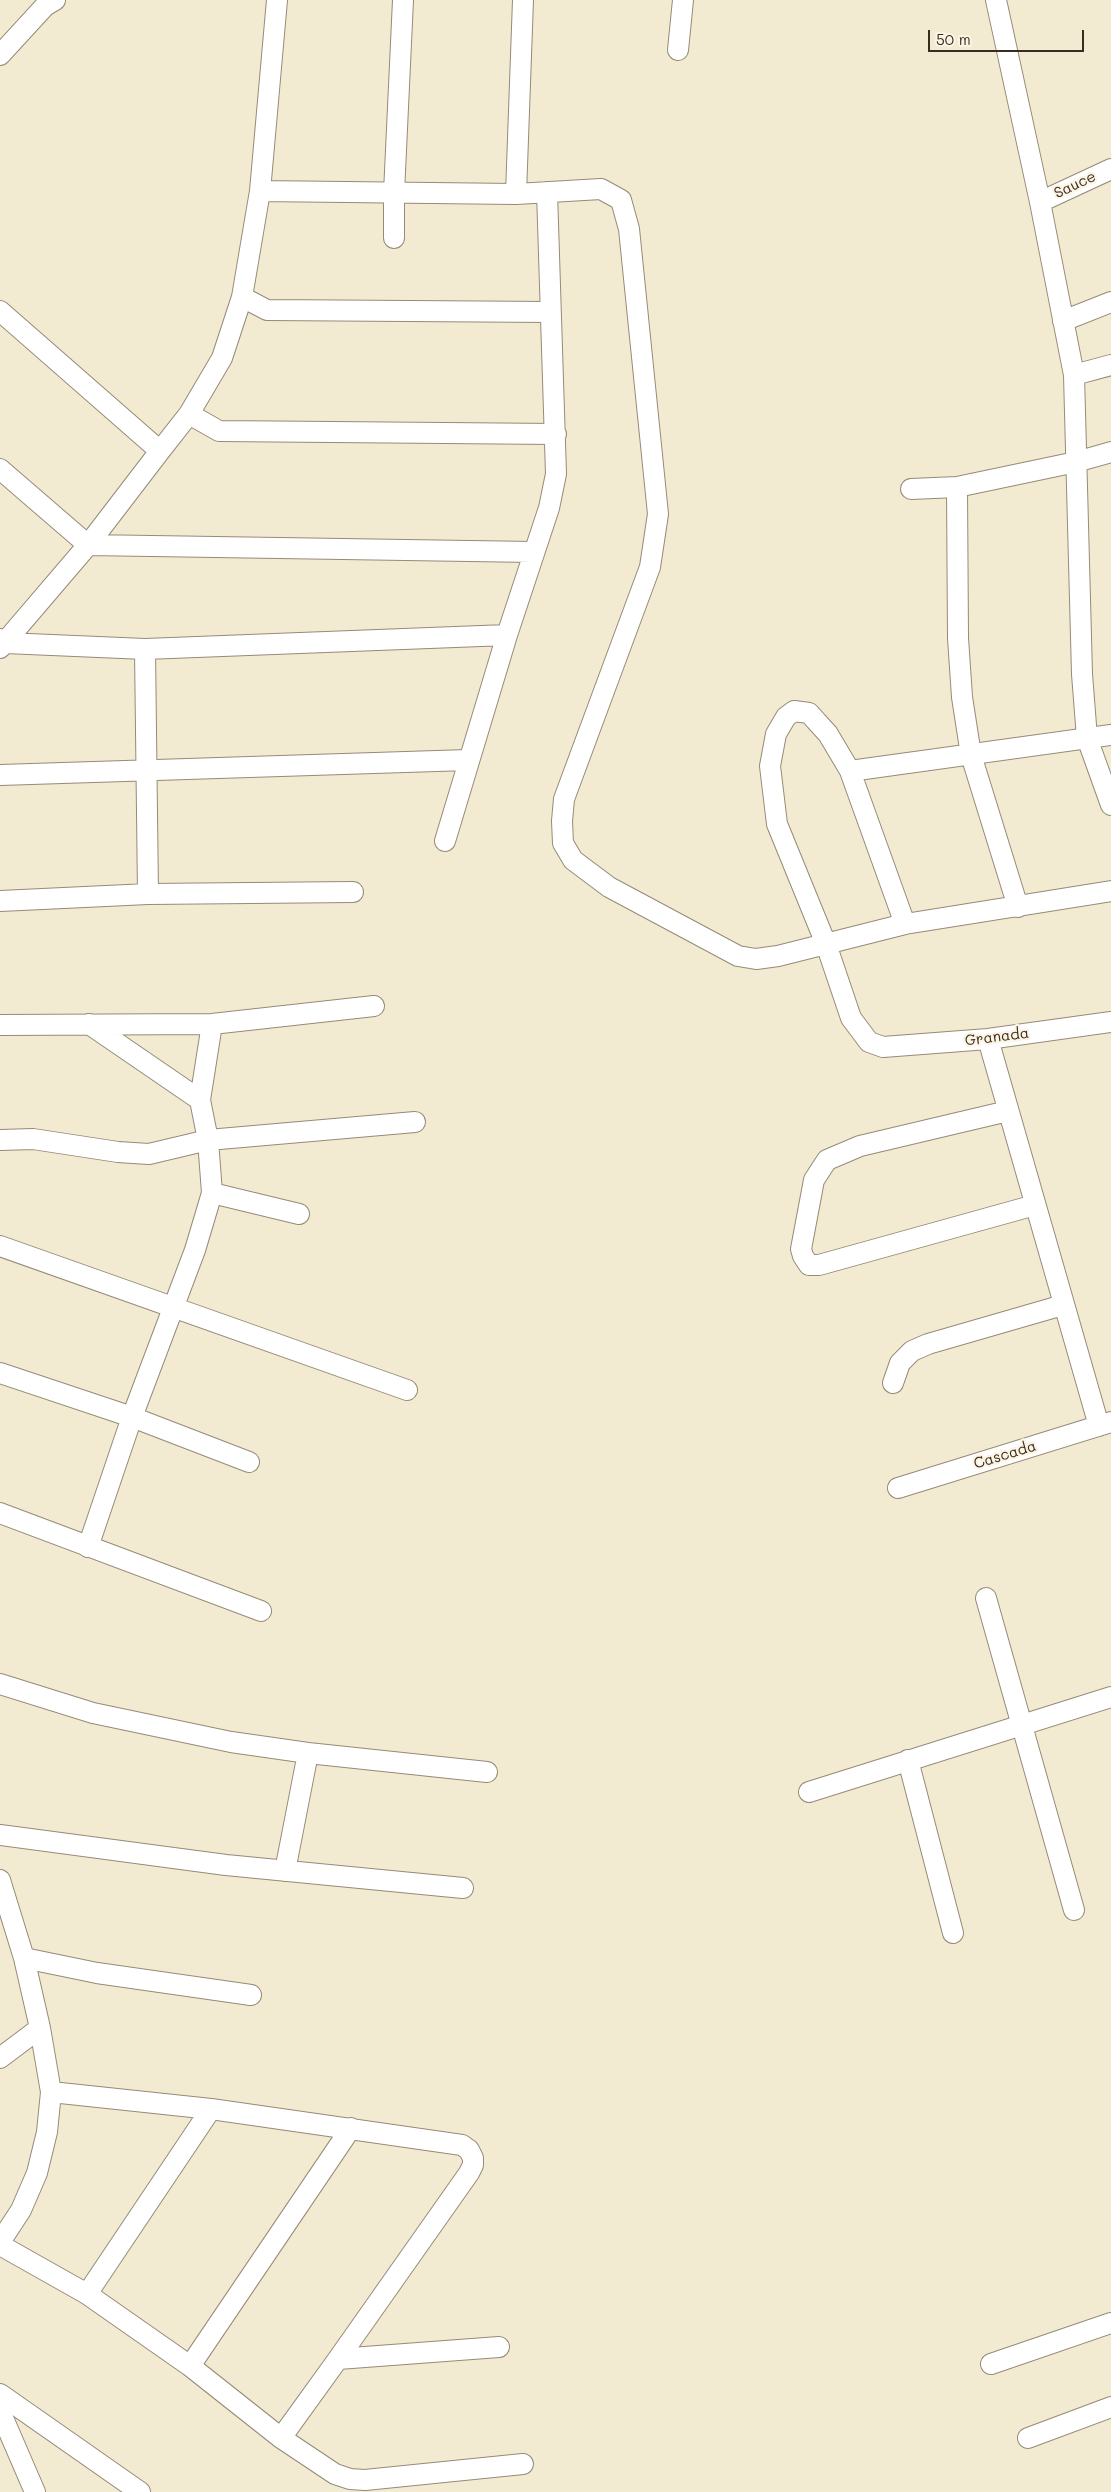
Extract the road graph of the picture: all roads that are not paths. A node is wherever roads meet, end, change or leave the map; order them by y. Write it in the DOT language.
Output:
graph roads {
  1 [pos="277,0"];
  2 [pos="403,0"];
  3 [pos="523,0"];
  4 [pos="683,0"];
  5 [pos="996,0"];
  6 [pos="47,2"];
  7 [pos="678,50"];
  8 [pos="0,55"];
  9 [pos="1111,169"];
  10 [pos="260,190"];
  11 [pos="547,192"];
  12 [pos="394,193"];
  13 [pos="516,194"];
  14 [pos="1040,202"];
  15 [pos="394,238"];
  16 [pos="242,297"];
  17 [pos="1111,302"];
  18 [pos="0,311"];
  19 [pos="550,312"];
  20 [pos="1063,321"];
  21 [pos="1111,365"];
  22 [pos="1074,375"];
  23 [pos="189,414"];
  24 [pos="556,434"];
  25 [pos="160,451"];
  26 [pos="1111,452"];
  27 [pos="1076,462"];
  28 [pos="0,469"];
  29 [pos="957,487"];
  30 [pos="911,489"];
  31 [pos="88,545"];
  32 [pos="533,552"];
  33 [pos="507,635"];
  34 [pos="2,643"];
  35 [pos="145,649"];
  36 [pos="1111,735"];
  37 [pos="1088,738"];
  38 [pos="971,755"];
  39 [pos="468,760"];
  40 [pos="147,769"];
  41 [pos="850,771"];
  42 [pos="0,775"];
  43 [pos="1111,805"];
  44 [pos="445,841"];
  45 [pos="1111,891"];
  46 [pos="353,892"];
  47 [pos="148,894"];
  48 [pos="0,901"];
  49 [pos="1018,907"];
  50 [pos="905,924"];
  51 [pos="826,944"];
  52 [pos="374,1006"];
  53 [pos="1111,1023"];
  54 [pos="90,1024"];
  55 [pos="212,1024"];
  56 [pos="0,1026"];
  57 [pos="988,1039"];
  58 [pos="200,1100"];
  59 [pos="1008,1111"];
  60 [pos="415,1122"];
  61 [pos="0,1140"];
  62 [pos="208,1140"];
  63 [pos="212,1193"];
  64 [pos="1035,1205"];
  65 [pos="299,1214"];
  66 [pos="0,1246"];
  67 [pos="1063,1305"];
  68 [pos="172,1308"];
  69 [pos="0,1372"];
  70 [pos="893,1382"];
  71 [pos="407,1390"];
  72 [pos="132,1417"];
  73 [pos="1105,1424"];
  74 [pos="249,1462"];
  75 [pos="898,1488"];
  76 [pos="0,1513"];
  77 [pos="88,1546"];
  78 [pos="986,1598"];
  79 [pos="261,1610"];
  80 [pos="0,1684"];
  81 [pos="1111,1697"];
  82 [pos="1021,1726"];
  83 [pos="308,1753"];
  84 [pos="908,1760"];
  85 [pos="487,1772"];
  86 [pos="809,1792"];
  87 [pos="0,1835"];
  88 [pos="285,1871"];
  89 [pos="0,1880"];
  90 [pos="463,1888"];
  91 [pos="1074,1910"];
  92 [pos="954,1933"];
  93 [pos="24,1958"];
  94 [pos="251,1995"];
  95 [pos="40,2028"];
  96 [pos="0,2058"];
  97 [pos="51,2092"];
  98 [pos="211,2109"];
  99 [pos="351,2128"];
  100 [pos="0,2243"];
  101 [pos="87,2294"];
  102 [pos="1111,2323"];
  103 [pos="499,2347"];
  104 [pos="338,2360"];
  105 [pos="991,2364"];
  106 [pos="190,2366"];
  107 [pos="0,2394"];
  108 [pos="1111,2407"];
  109 [pos="0,2411"];
  110 [pos="280,2438"];
  111 [pos="1028,2438"];
  112 [pos="522,2464"];
  113 [pos="35,2492"];
  114 [pos="140,2492"];
  1 -- 10 [label="street"];
  2 -- 12 [label="street"];
  3 -- 13 [label="street"];
  4 -- 7 [label="street"];
  5 -- 14 [label="street"];
  6 -- 8 [label="street"];
  9 -- 14 [label="street, Sauce"];
  10 -- 12 [label="street"];
  10 -- 16 [label="street"];
  11 -- 13 [label="street"];
  11 -- 19 [label="street"];
  11 -- 51 [label="street"];
  12 -- 13 [label="street"];
  12 -- 15 [label="street"];
  14 -- 20 [label="street"];
  16 -- 19 [label="street"];
  16 -- 23 [label="street"];
  17 -- 20 [label="street"];
  18 -- 25 [label="street"];
  19 -- 24 [label="street"];
  20 -- 22 [label="street"];
  21 -- 22 [label="street"];
  22 -- 27 [label="street"];
  23 -- 24 [label="street"];
  23 -- 25 [label="street"];
  24 -- 32 [label="street"];
  25 -- 31 [label="street"];
  26 -- 27 [label="street"];
  27 -- 29 [label="street"];
  27 -- 37 [label="street"];
  28 -- 31 [label="street"];
  29 -- 30 [label="street"];
  29 -- 38 [label="street"];
  31 -- 32 [label="street"];
  31 -- 34 [label="street"];
  32 -- 33 [label="street"];
  33 -- 35 [label="street"];
  33 -- 39 [label="street"];
  34 -- 35 [label="street"];
  35 -- 40 [label="street"];
  36 -- 37 [label="street"];
  37 -- 38 [label="street"];
  37 -- 43 [label="street"];
  38 -- 41 [label="street"];
  38 -- 49 [label="street"];
  39 -- 40 [label="street"];
  39 -- 44 [label="street"];
  40 -- 42 [label="street"];
  40 -- 47 [label="street"];
  41 -- 50 [label="street"];
  41 -- 51 [label="street"];
  45 -- 49 [label="street"];
  46 -- 47 [label="street"];
  47 -- 48 [label="street"];
  49 -- 50 [label="street"];
  50 -- 51 [label="street"];
  51 -- 57 [label="street, Granada"];
  52 -- 55 [label="street"];
  53 -- 57 [label="street, Granada"];
  54 -- 55 [label="street"];
  54 -- 56 [label="street"];
  54 -- 58 [label="street"];
  55 -- 58 [label="street"];
  57 -- 59 [label="street"];
  58 -- 62 [label="street"];
  59 -- 64 [label="street"];
  59 -- 64 [label="street"];
  60 -- 62 [label="street"];
  61 -- 62 [label="street"];
  62 -- 63 [label="street"];
  63 -- 65 [label="street"];
  63 -- 68 [label="street"];
  64 -- 67 [label="street"];
  66 -- 68 [label="street"];
  67 -- 70 [label="street"];
  67 -- 73 [label="street"];
  68 -- 71 [label="street"];
  68 -- 72 [label="street"];
  69 -- 72 [label="street"];
  72 -- 74 [label="street"];
  72 -- 77 [label="street"];
  73 -- 75 [label="street, Cascada"];
  76 -- 77 [label="street"];
  77 -- 79 [label="street"];
  78 -- 82 [label="street"];
  80 -- 83 [label="street"];
  81 -- 82 [label="street"];
  82 -- 84 [label="street"];
  82 -- 91 [label="street"];
  83 -- 85 [label="street"];
  83 -- 88 [label="street"];
  84 -- 86 [label="street"];
  84 -- 92 [label="street"];
  87 -- 88 [label="street"];
  88 -- 90 [label="street"];
  89 -- 93 [label="street"];
  93 -- 94 [label="street"];
  93 -- 95 [label="street"];
  95 -- 96 [label="street"];
  95 -- 97 [label="street"];
  97 -- 98 [label="street"];
  97 -- 100 [label="street"];
  98 -- 99 [label="street"];
  98 -- 101 [label="street"];
  99 -- 104 [label="street"];
  99 -- 106 [label="street"];
  100 -- 101 [label="street"];
  101 -- 106 [label="street"];
  102 -- 105 [label="street"];
  103 -- 104 [label="street"];
  104 -- 110 [label="street"];
  106 -- 110 [label="street"];
  107 -- 114 [label="street"];
  108 -- 111 [label="street"];
  109 -- 113 [label="street"];
  110 -- 112 [label="street"];
}
